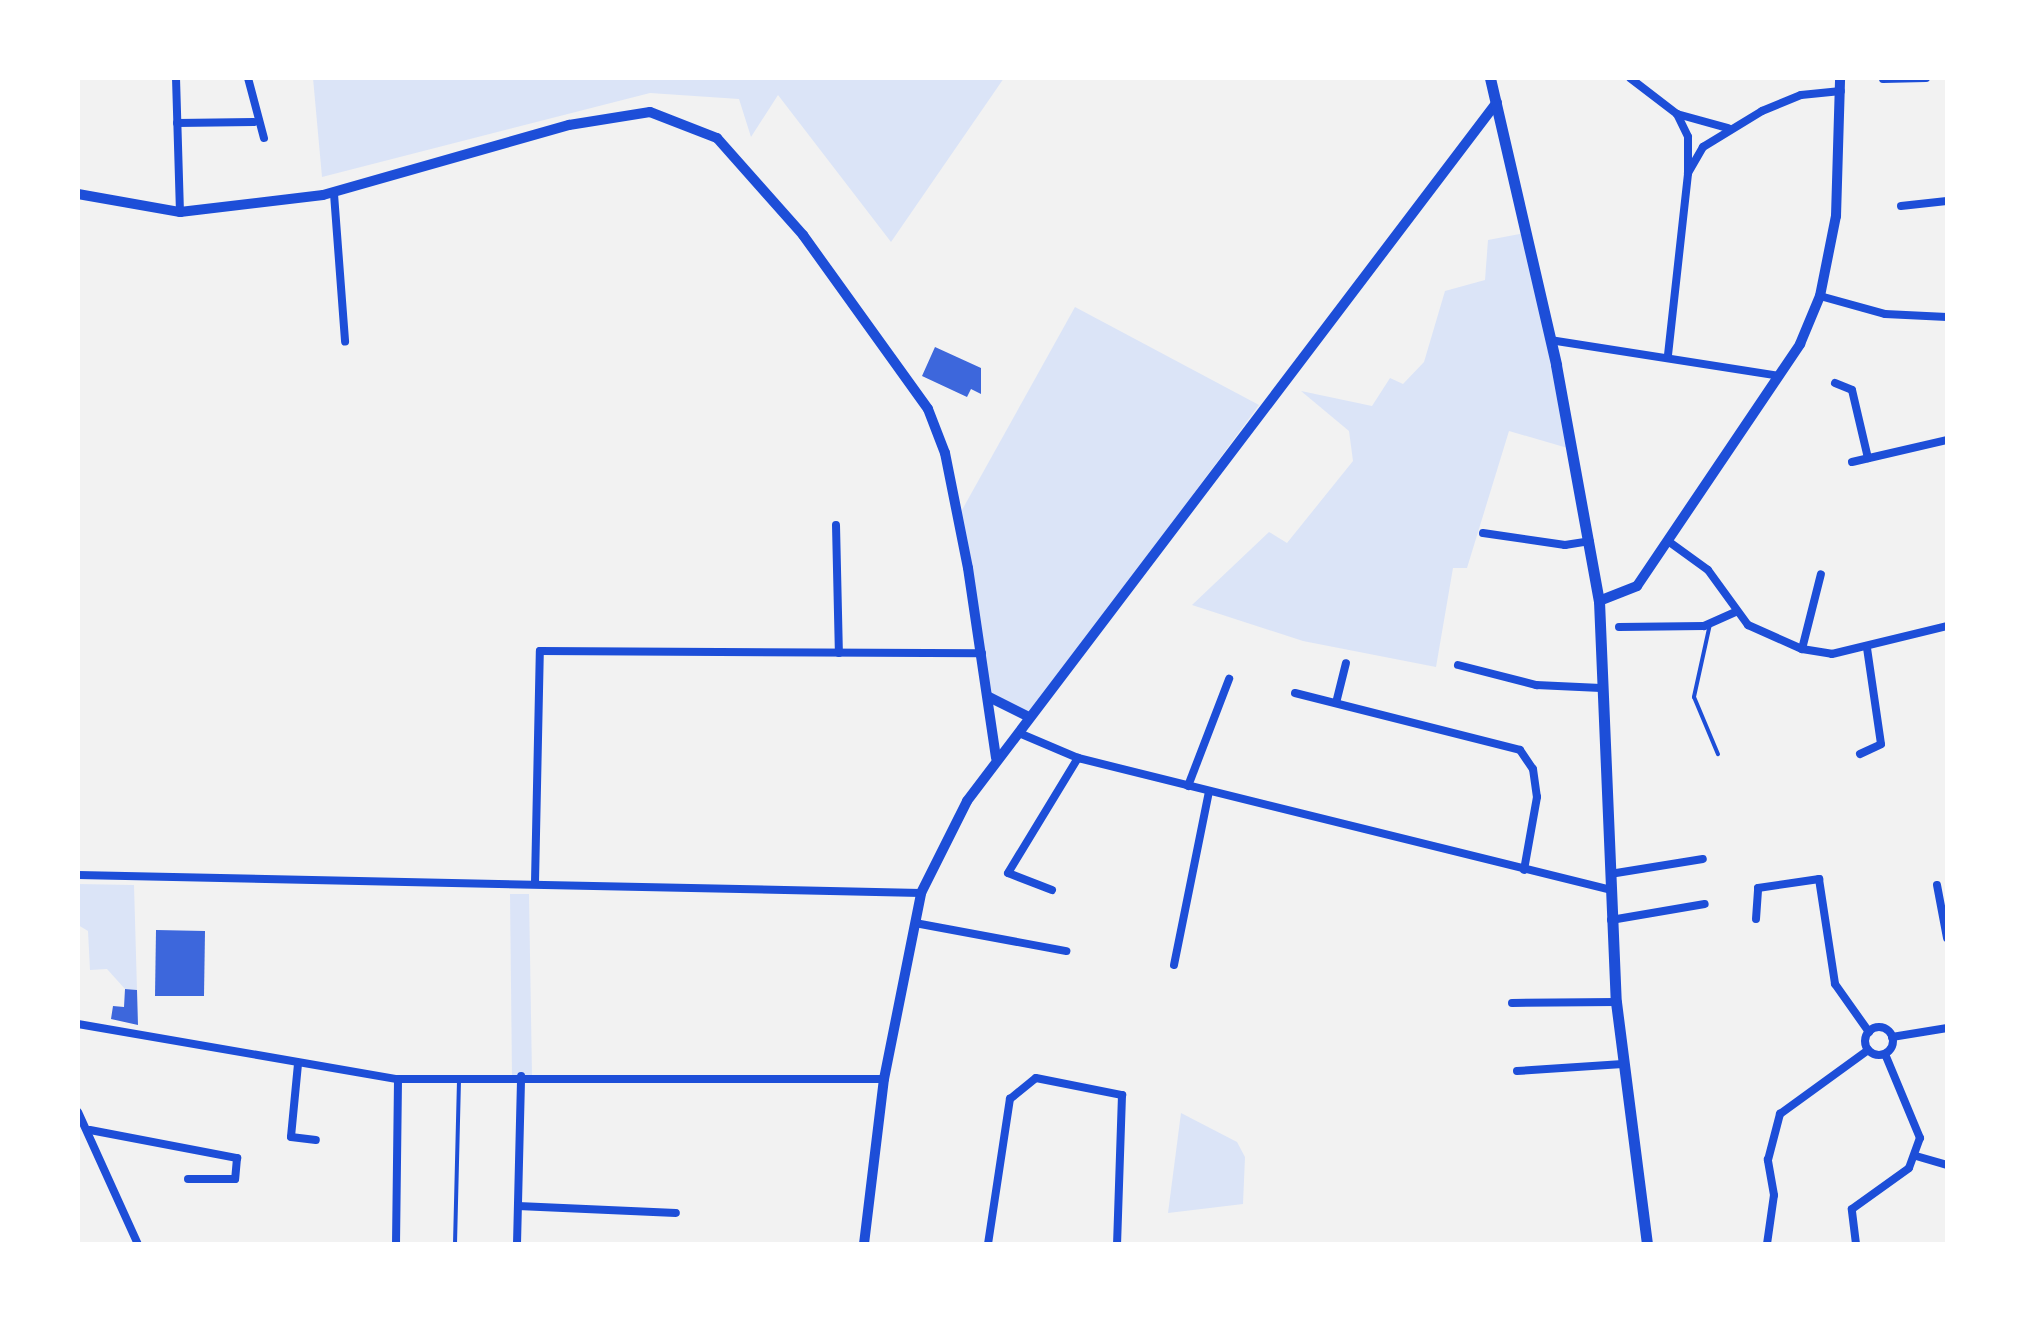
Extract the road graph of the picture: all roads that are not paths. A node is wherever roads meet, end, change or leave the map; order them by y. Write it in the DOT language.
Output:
graph roads {
  1 [pos="176,78"];
  2 [pos="248,78"];
  3 [pos="1490,78"];
  4 [pos="1630,78"];
  5 [pos="1840,78"];
  6 [pos="1926,78"];
  7 [pos="1883,79"];
  8 [pos="1841,91"];
  9 [pos="1497,102"];
  10 [pos="1677,114"];
  11 [pos="254,122"];
  12 [pos="177,123"];
  13 [pos="1728,128"];
  14 [pos="264,138"];
  15 [pos="1688,173"];
  16 [pos="78,194"];
  17 [pos="334,194"];
  18 [pos="1947,201"];
  19 [pos="1901,206"];
  20 [pos="180,212"];
  21 [pos="1820,296"];
  22 [pos="1947,317"];
  23 [pos="1550,340"];
  24 [pos="345,342"];
  25 [pos="1668,355"];
  26 [pos="1779,376"];
  27 [pos="1835,383"];
  28 [pos="1947,440"];
  29 [pos="1868,458"];
  30 [pos="1852,462"];
  31 [pos="836,525"];
  32 [pos="1483,533"];
  33 [pos="1590,541"];
  34 [pos="1668,541"];
  35 [pos="1821,574"];
  36 [pos="1599,601"];
  37 [pos="1736,612"];
  38 [pos="1710,624"];
  39 [pos="1947,626"];
  40 [pos="1619,627"];
  41 [pos="1867,648"];
  42 [pos="1802,649"];
  43 [pos="839,653"];
  44 [pos="982,653"];
  45 [pos="1346,663"];
  46 [pos="1458,665"];
  47 [pos="1229,679"];
  48 [pos="1601,688"];
  49 [pos="1295,693"];
  50 [pos="989,697"];
  51 [pos="1336,703"];
  52 [pos="1029,717"];
  53 [pos="1019,733"];
  54 [pos="1718,754"];
  55 [pos="1860,754"];
  56 [pos="996,758"];
  57 [pos="1078,758"];
  58 [pos="1188,786"];
  59 [pos="1209,791"];
  60 [pos="1703,859"];
  61 [pos="1524,870"];
  62 [pos="1610,874"];
  63 [pos="78,875"];
  64 [pos="535,882"];
  65 [pos="1937,885"];
  66 [pos="1052,890"];
  67 [pos="1611,890"];
  68 [pos="921,893"];
  69 [pos="1705,904"];
  70 [pos="1756,919"];
  71 [pos="1611,920"];
  72 [pos="915,923"];
  73 [pos="1947,938"];
  74 [pos="1066,951"];
  75 [pos="1174,965"];
  76 [pos="1616,1002"];
  77 [pos="1512,1003"];
  78 [pos="78,1024"];
  79 [pos="1947,1028"];
  80 [pos="1869,1032"];
  81 [pos="1892,1037"];
  82 [pos="1868,1050"];
  83 [pos="1885,1054"];
  84 [pos="298,1064"];
  85 [pos="1623,1064"];
  86 [pos="1517,1071"];
  87 [pos="521,1076"];
  88 [pos="459,1078"];
  89 [pos="398,1079"];
  90 [pos="884,1079"];
  91 [pos="78,1112"];
  92 [pos="90,1130"];
  93 [pos="316,1140"];
  94 [pos="1916,1156"];
  95 [pos="1947,1165"];
  96 [pos="188,1179"];
  97 [pos="518,1206"];
  98 [pos="676,1213"];
  99 [pos="138,1244"];
  100 [pos="396,1244"];
  101 [pos="455,1244"];
  102 [pos="517,1244"];
  103 [pos="864,1244"];
  104 [pos="988,1244"];
  105 [pos="1117,1244"];
  106 [pos="1647,1244"];
  107 [pos="1767,1244"];
  108 [pos="1856,1244"];
  1 -- 12 [label="street"];
  2 -- 11 [label="street"];
  3 -- 9 [label="main road"];
  4 -- 10 [label="street"];
  5 -- 8 [label="street"];
  6 -- 7 [label="street"];
  8 -- 13 [label="street"];
  8 -- 21 [label="street"];
  9 -- 23 [label="main road"];
  9 -- 52 [label="street"];
  10 -- 13 [label="street"];
  10 -- 15 [label="street"];
  11 -- 12 [label="street"];
  11 -- 14 [label="street"];
  12 -- 20 [label="street"];
  13 -- 15 [label="street"];
  15 -- 25 [label="street"];
  16 -- 20 [label="street"];
  17 -- 20 [label="street"];
  17 -- 24 [label="street"];
  17 -- 44 [label="street"];
  18 -- 19 [label="street"];
  21 -- 22 [label="street"];
  21 -- 26 [label="street"];
  23 -- 25 [label="street"];
  23 -- 33 [label="main road"];
  25 -- 26 [label="street"];
  26 -- 34 [label="street"];
  27 -- 29 [label="street"];
  28 -- 29 [label="street"];
  29 -- 30 [label="street"];
  31 -- 43 [label="street"];
  32 -- 33 [label="street"];
  33 -- 36 [label="main road"];
  34 -- 36 [label="street"];
  34 -- 37 [label="street"];
  35 -- 42 [label="street"];
  36 -- 48 [label="main road"];
  37 -- 38 [label="street"];
  37 -- 42 [label="street"];
  38 -- 40 [label="street"];
  38 -- 54 [label="lane"];
  39 -- 41 [label="street"];
  41 -- 42 [label="street"];
  41 -- 55 [label="street"];
  43 -- 44 [label="street"];
  43 -- 64 [label="street"];
  44 -- 50 [label="street"];
  45 -- 51 [label="street"];
  46 -- 48 [label="street"];
  47 -- 58 [label="street"];
  48 -- 62 [label="main road"];
  49 -- 51 [label="street"];
  50 -- 52 [label="street"];
  50 -- 56 [label="street"];
  51 -- 61 [label="street"];
  52 -- 53 [label="street"];
  53 -- 56 [label="street"];
  53 -- 57 [label="street"];
  56 -- 68 [label="street"];
  57 -- 58 [label="street"];
  57 -- 66 [label="street"];
  58 -- 59 [label="street"];
  59 -- 61 [label="street"];
  59 -- 75 [label="street"];
  60 -- 62 [label="street"];
  61 -- 67 [label="street"];
  62 -- 67 [label="main road"];
  63 -- 64 [label="street"];
  64 -- 68 [label="street"];
  65 -- 73 [label="street"];
  67 -- 71 [label="main road"];
  68 -- 72 [label="street"];
  69 -- 71 [label="street"];
  70 -- 80 [label="street"];
  71 -- 76 [label="main road"];
  72 -- 74 [label="street"];
  72 -- 90 [label="street"];
  76 -- 77 [label="street"];
  76 -- 85 [label="main road"];
  78 -- 84 [label="street"];
  79 -- 81 [label="street"];
  80 -- 81 [label="street"];
  80 -- 82 [label="street"];
  81 -- 83 [label="street"];
  82 -- 83 [label="street"];
  82 -- 107 [label="street"];
  83 -- 94 [label="street"];
  84 -- 89 [label="street"];
  84 -- 93 [label="street"];
  85 -- 86 [label="street"];
  85 -- 106 [label="main road"];
  87 -- 88 [label="street"];
  87 -- 90 [label="street"];
  87 -- 97 [label="street"];
  88 -- 89 [label="street"];
  88 -- 101 [label="lane"];
  89 -- 100 [label="street"];
  90 -- 103 [label="street"];
  91 -- 92 [label="street"];
  92 -- 96 [label="street"];
  92 -- 99 [label="street"];
  94 -- 95 [label="street"];
  94 -- 108 [label="street"];
  97 -- 98 [label="street"];
  97 -- 102 [label="street"];
  104 -- 105 [label="street"];
}
